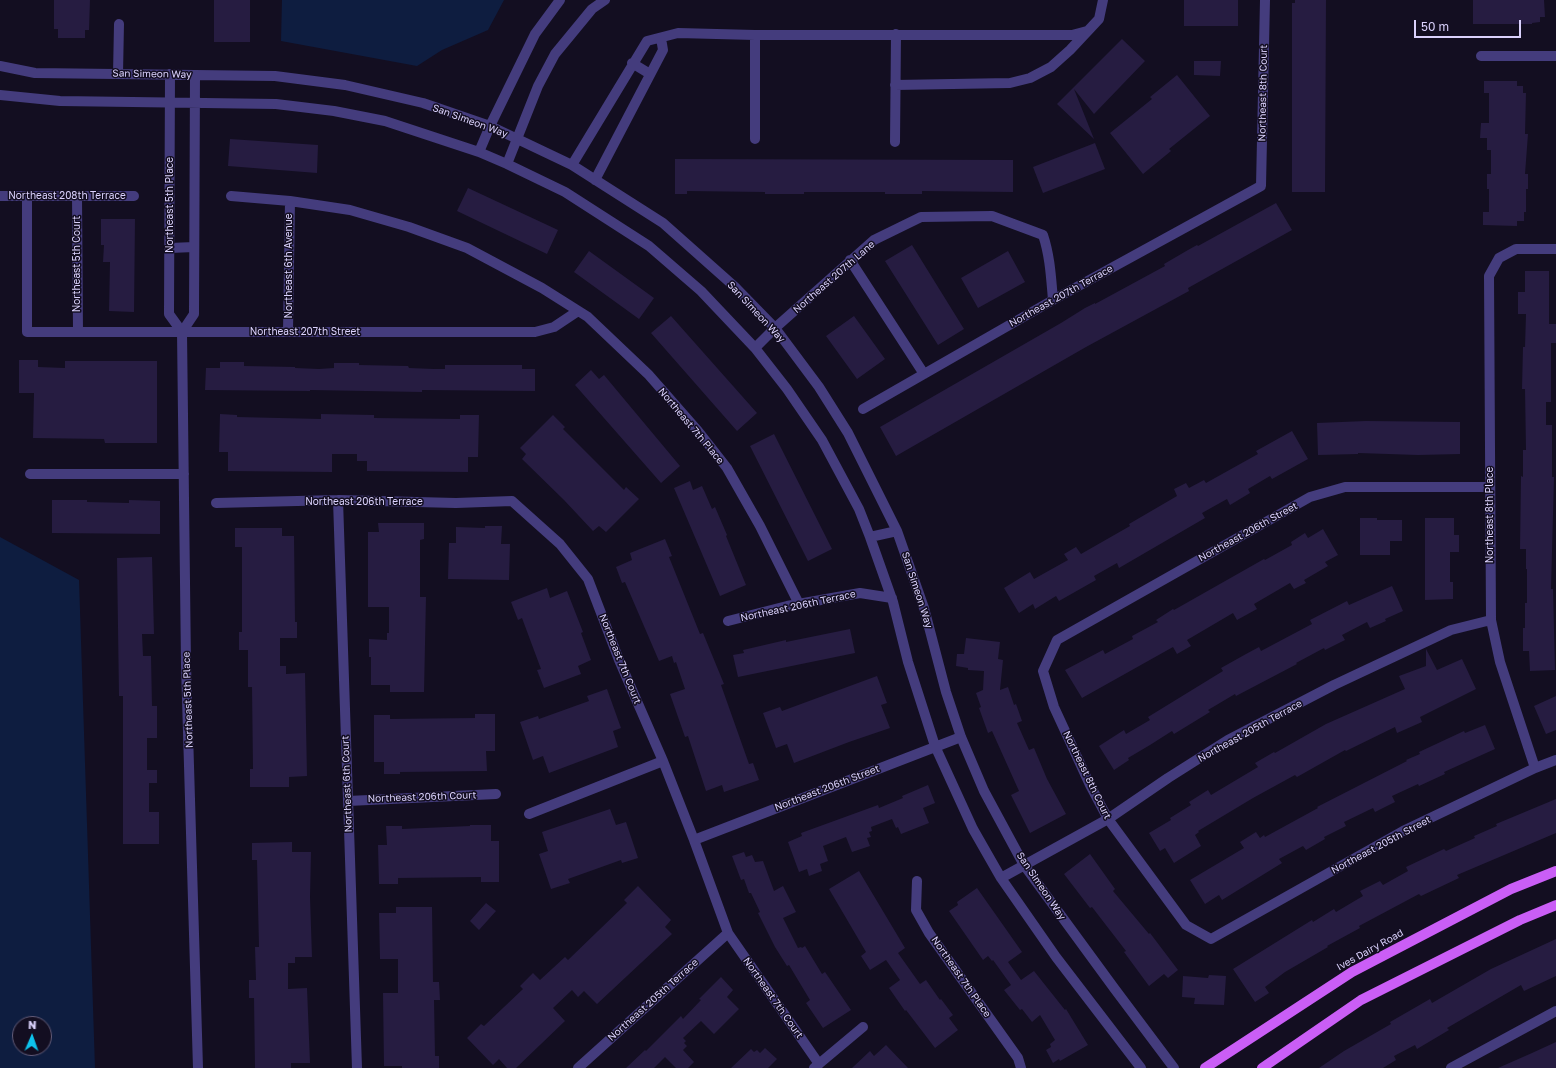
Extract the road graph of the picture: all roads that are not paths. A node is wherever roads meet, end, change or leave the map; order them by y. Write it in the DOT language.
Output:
graph roads {
  1 [pos="560,0"];
  2 [pos="605,0"];
  3 [pos="1104,0"];
  4 [pos="1265,0"];
  5 [pos="594,4"];
  6 [pos="119,24"];
  7 [pos="1087,30"];
  8 [pos="896,34"];
  9 [pos="755,35"];
  10 [pos="661,38"];
  11 [pos="1481,56"];
  12 [pos="1556,56"];
  13 [pos="632,63"];
  14 [pos="0,66"];
  15 [pos="118,74"];
  16 [pos="170,74"];
  17 [pos="650,74"];
  18 [pos="195,75"];
  19 [pos="895,85"];
  20 [pos="0,95"];
  21 [pos="170,102"];
  22 [pos="195,102"];
  23 [pos="490,126"];
  24 [pos="518,139"];
  25 [pos="755,139"];
  26 [pos="895,142"];
  27 [pos="479,152"];
  28 [pos="507,164"];
  29 [pos="572,165"];
  30 [pos="595,180"];
  31 [pos="1261,186"];
  32 [pos="0,196"];
  33 [pos="27,196"];
  34 [pos="77,196"];
  35 [pos="134,196"];
  36 [pos="231,196"];
  37 [pos="290,201"];
  38 [pos="194,247"];
  39 [pos="170,248"];
  40 [pos="1556,249"];
  41 [pos="850,260"];
  42 [pos="1053,300"];
  43 [pos="578,311"];
  44 [pos="775,328"];
  45 [pos="288,331"];
  46 [pos="78,332"];
  47 [pos="182,332"];
  48 [pos="755,348"];
  49 [pos="924,374"];
  50 [pos="863,409"];
  51 [pos="30,474"];
  52 [pos="184,474"];
  53 [pos="1490,487"];
  54 [pos="338,500"];
  55 [pos="512,501"];
  56 [pos="216,503"];
  57 [pos="897,531"];
  58 [pos="870,537"];
  59 [pos="892,598"];
  60 [pos="799,604"];
  61 [pos="1491,620"];
  62 [pos="728,621"];
  63 [pos="1043,671"];
  64 [pos="961,737"];
  65 [pos="935,746"];
  66 [pos="1556,760"];
  67 [pos="663,761"];
  68 [pos="1535,768"];
  69 [pos="496,794"];
  70 [pos="348,800"];
  71 [pos="529,814"];
  72 [pos="1108,820"];
  73 [pos="694,840"];
  74 [pos="1024,865"];
  75 [pos="1556,871"];
  76 [pos="1000,878"];
  77 [pos="917,881"];
  78 [pos="1556,905"];
  79 [pos="728,933"];
  80 [pos="1211,939"];
  81 [pos="1556,1011"];
  82 [pos="863,1027"];
  83 [pos="817,1066"];
  84 [pos="198,1068"];
  85 [pos="357,1068"];
  86 [pos="578,1068"];
  87 [pos="1021,1068"];
  88 [pos="1141,1068"];
  89 [pos="1174,1068"];
  90 [pos="1205,1068"];
  91 [pos="1262,1068"];
  92 [pos="1451,1068"];
  1 -- 23 [label="street"];
  2 -- 5 [label="street"];
  3 -- 7 [label="street"];
  4 -- 31 [label="street, Northeast 8th Court"];
  5 -- 24 [label="street"];
  6 -- 15 [label="street"];
  7 -- 8 [label="street"];
  7 -- 19 [label="street"];
  8 -- 9 [label="street"];
  8 -- 19 [label="street"];
  9 -- 10 [label="street"];
  9 -- 25 [label="street"];
  10 -- 13 [label="street"];
  10 -- 17 [label="street"];
  11 -- 12 [label="street"];
  13 -- 17 [label="street"];
  13 -- 29 [label="street"];
  14 -- 15 [label="street, San Simeon Way"];
  15 -- 16 [label="street, San Simeon Way"];
  16 -- 18 [label="street, San Simeon Way"];
  16 -- 21 [label="street, Northeast 5th Place"];
  17 -- 30 [label="street"];
  18 -- 22 [label="street"];
  18 -- 23 [label="street, San Simeon Way"];
  19 -- 26 [label="street"];
  20 -- 21 [label="street"];
  21 -- 22 [label="street"];
  21 -- 39 [label="street, Northeast 5th Place"];
  22 -- 27 [label="street"];
  22 -- 38 [label="street"];
  23 -- 24 [label="street, San Simeon Way"];
  23 -- 27 [label="street"];
  24 -- 28 [label="street"];
  24 -- 29 [label="street, San Simeon Way"];
  27 -- 28 [label="street"];
  28 -- 48 [label="street"];
  29 -- 30 [label="street, San Simeon Way"];
  30 -- 44 [label="street, San Simeon Way"];
  31 -- 42 [label="street, Northeast 207th Terrace"];
  32 -- 33 [label="street, Northeast 208th Terrace"];
  33 -- 34 [label="street, Northeast 208th Terrace"];
  33 -- 46 [label="street, Northeast 207th Street"];
  34 -- 35 [label="street, Northeast 208th Terrace"];
  34 -- 46 [label="street, Northeast 5th Court"];
  36 -- 37 [label="street"];
  37 -- 43 [label="street"];
  37 -- 45 [label="street, Northeast 6th Avenue"];
  38 -- 39 [label="street"];
  38 -- 47 [label="street"];
  39 -- 47 [label="street, Northeast 5th Place"];
  40 -- 53 [label="street, Northeast 8th Place"];
  41 -- 42 [label="street, Northeast 207th Lane"];
  41 -- 44 [label="street, Northeast 207th Lane"];
  41 -- 49 [label="street"];
  42 -- 49 [label="street, Northeast 207th Terrace"];
  43 -- 45 [label="street, Northeast 207th Street"];
  43 -- 60 [label="street, Northeast 7th Place"];
  44 -- 48 [label="street, Northeast 207th Lane"];
  44 -- 57 [label="street, San Simeon Way"];
  45 -- 47 [label="street, Northeast 207th Street"];
  46 -- 47 [label="street, Northeast 207th Street"];
  47 -- 52 [label="street, Northeast 5th Place"];
  48 -- 58 [label="street"];
  49 -- 50 [label="street, Northeast 207th Terrace"];
  51 -- 52 [label="street"];
  52 -- 84 [label="street, Northeast 5th Place"];
  53 -- 61 [label="street, Northeast 8th Place"];
  53 -- 63 [label="street, Northeast 206th Street"];
  54 -- 55 [label="street, Northeast 206th Terrace"];
  54 -- 56 [label="street, Northeast 206th Terrace"];
  54 -- 70 [label="street, Northeast 6th Court"];
  55 -- 67 [label="street, Northeast 7th Court"];
  57 -- 58 [label="street"];
  57 -- 64 [label="street, San Simeon Way"];
  58 -- 59 [label="street"];
  59 -- 60 [label="street, Northeast 206th Terrace"];
  59 -- 65 [label="street"];
  60 -- 62 [label="street, Northeast 206th Terrace"];
  61 -- 68 [label="street, Northeast 8th Place"];
  61 -- 72 [label="street, Northeast 205th Terrace"];
  63 -- 72 [label="street, Northeast 8th Court"];
  64 -- 65 [label="street, Northeast 206th Street"];
  64 -- 74 [label="street, San Simeon Way"];
  65 -- 73 [label="street, Northeast 206th Street"];
  65 -- 76 [label="street"];
  66 -- 68 [label="street, Northeast 205th Street"];
  67 -- 71 [label="street"];
  67 -- 73 [label="street, Northeast 7th Court"];
  68 -- 80 [label="street, Northeast 205th Street"];
  69 -- 70 [label="street, Northeast 206th Court"];
  70 -- 85 [label="street, Northeast 6th Court"];
  72 -- 74 [label="street, Northeast 205th Terrace"];
  72 -- 80 [label="street, Northeast 8th Court"];
  73 -- 79 [label="street, Northeast 7th Court"];
  74 -- 76 [label="street, Northeast 205th Terrace"];
  74 -- 89 [label="street, San Simeon Way"];
  75 -- 90 [label="main road, Ives Dairy Road"];
  76 -- 88 [label="street"];
  77 -- 87 [label="street, Northeast 7th Place"];
  78 -- 91 [label="main road"];
  79 -- 83 [label="street, Northeast 7th Court"];
  79 -- 86 [label="street, Northeast 205th Terrace"];
  81 -- 92 [label="street"];
  82 -- 83 [label="street"];
}
